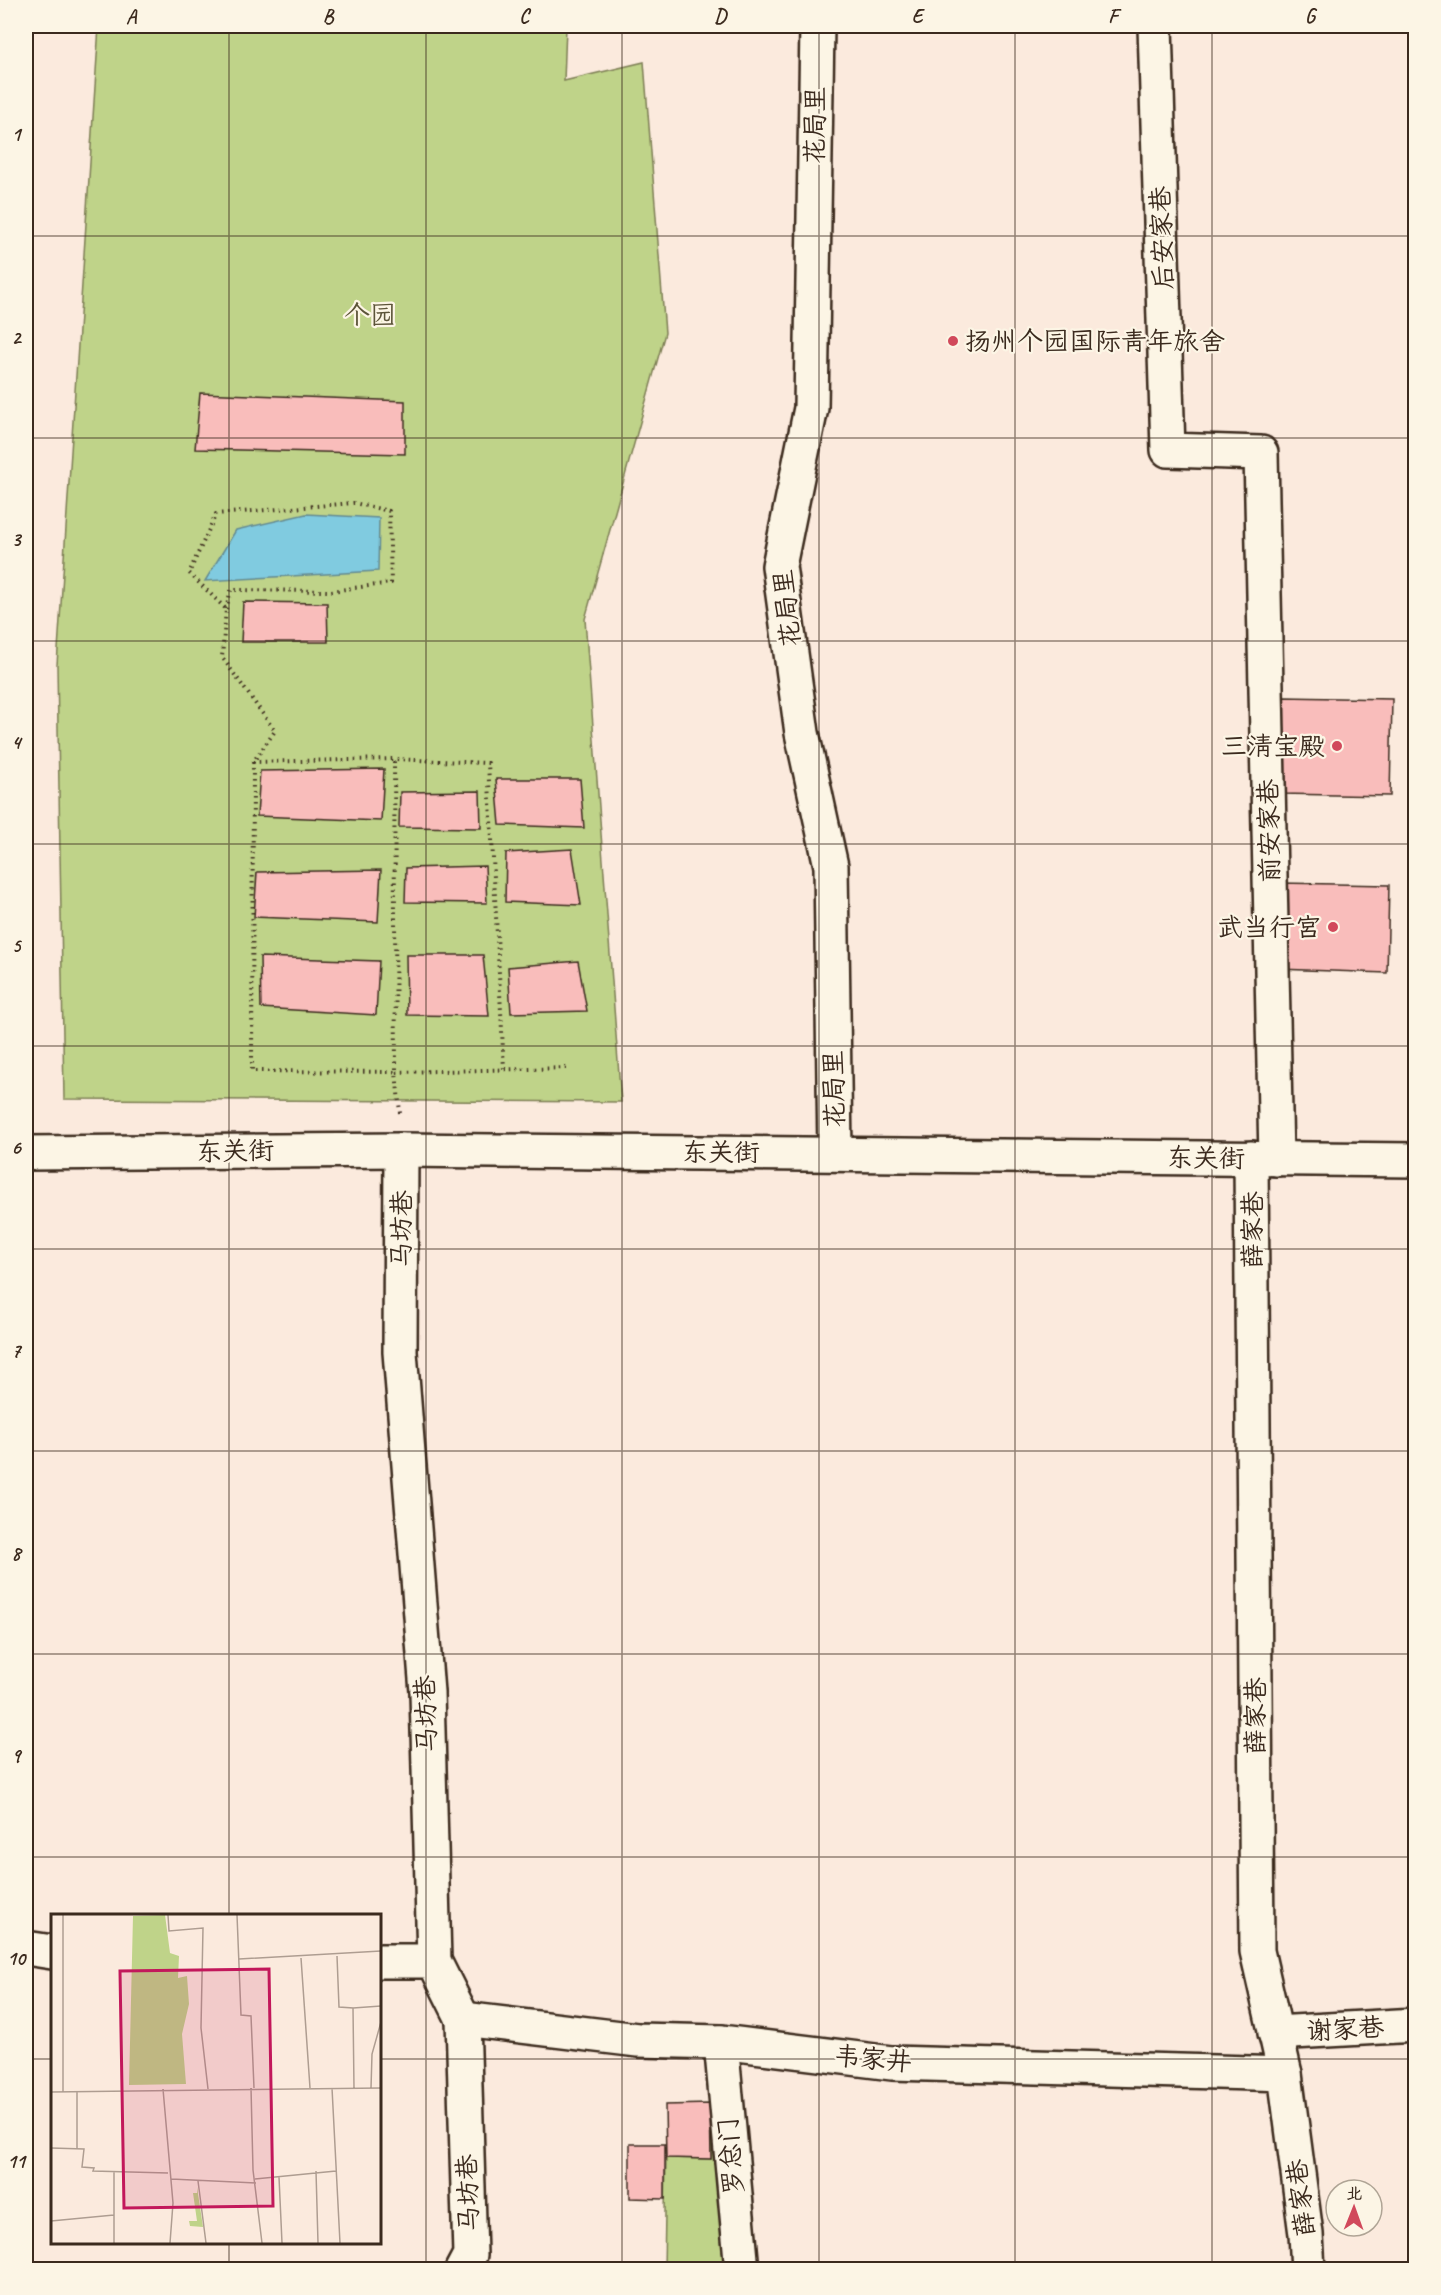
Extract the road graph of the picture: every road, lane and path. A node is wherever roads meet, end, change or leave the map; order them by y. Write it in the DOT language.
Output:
graph roads {
  1 [pos="817,26"];
  2 [pos="1155,26"];
  3 [pos="1168,450"];
  4 [pos="226,609"];
  5 [pos="394,759"];
  6 [pos="253,762"];
  7 [pos="570,1068"];
  8 [pos="504,1069"];
  9 [pos="396,1072"];
  10 [pos="399,1101"];
  11 [pos="401,1150"];
  12 [pos="26,1153"];
  13 [pos="835,1153"];
  14 [pos="1264,1158"];
  15 [pos="1416,1160"];
  16 [pos="26,1948"];
  17 [pos="51,1952"];
  18 [pos="381,1961"];
  19 [pos="434,1961"];
  20 [pos="463,2019"];
  21 [pos="1416,2025"];
  22 [pos="1275,2033"];
  23 [pos="721,2042"];
  24 [pos="1285,2074"];
  25 [pos="462,2270"];
  26 [pos="742,2270"];
  27 [pos="1308,2270"];
  1 -- 13 [label="street, 花局里"];
  2 -- 3 [label="street, 后安家巷"];
  3 -- 14 [label="street, 前安家巷"];
  4 -- 4 [label="path"];
  4 -- 6 [label="path"];
  5 -- 6 [label="path"];
  5 -- 8 [label="path"];
  5 -- 9 [label="path"];
  6 -- 9 [label="path"];
  7 -- 8 [label="path"];
  8 -- 9 [label="path"];
  9 -- 10 [label="path"];
  11 -- 12 [label="street, 东关街"];
  11 -- 13 [label="street, 东关街"];
  11 -- 19 [label="street, 马坊巷"];
  13 -- 14 [label="street, 东关街"];
  14 -- 15 [label="street, 东关街"];
  14 -- 22 [label="street, 薛家巷"];
  16 -- 17 [label="street"];
  18 -- 19 [label="street"];
  19 -- 20 [label="street, 马坊巷"];
  20 -- 23 [label="street, 韦家井"];
  20 -- 25 [label="street, 马坊巷"];
  21 -- 22 [label="street, 谢家巷"];
  22 -- 24 [label="street, 薛家巷"];
  23 -- 24 [label="street, 韦家井"];
  23 -- 26 [label="street, 罗总门"];
  24 -- 27 [label="street, 薛家巷"];
}
